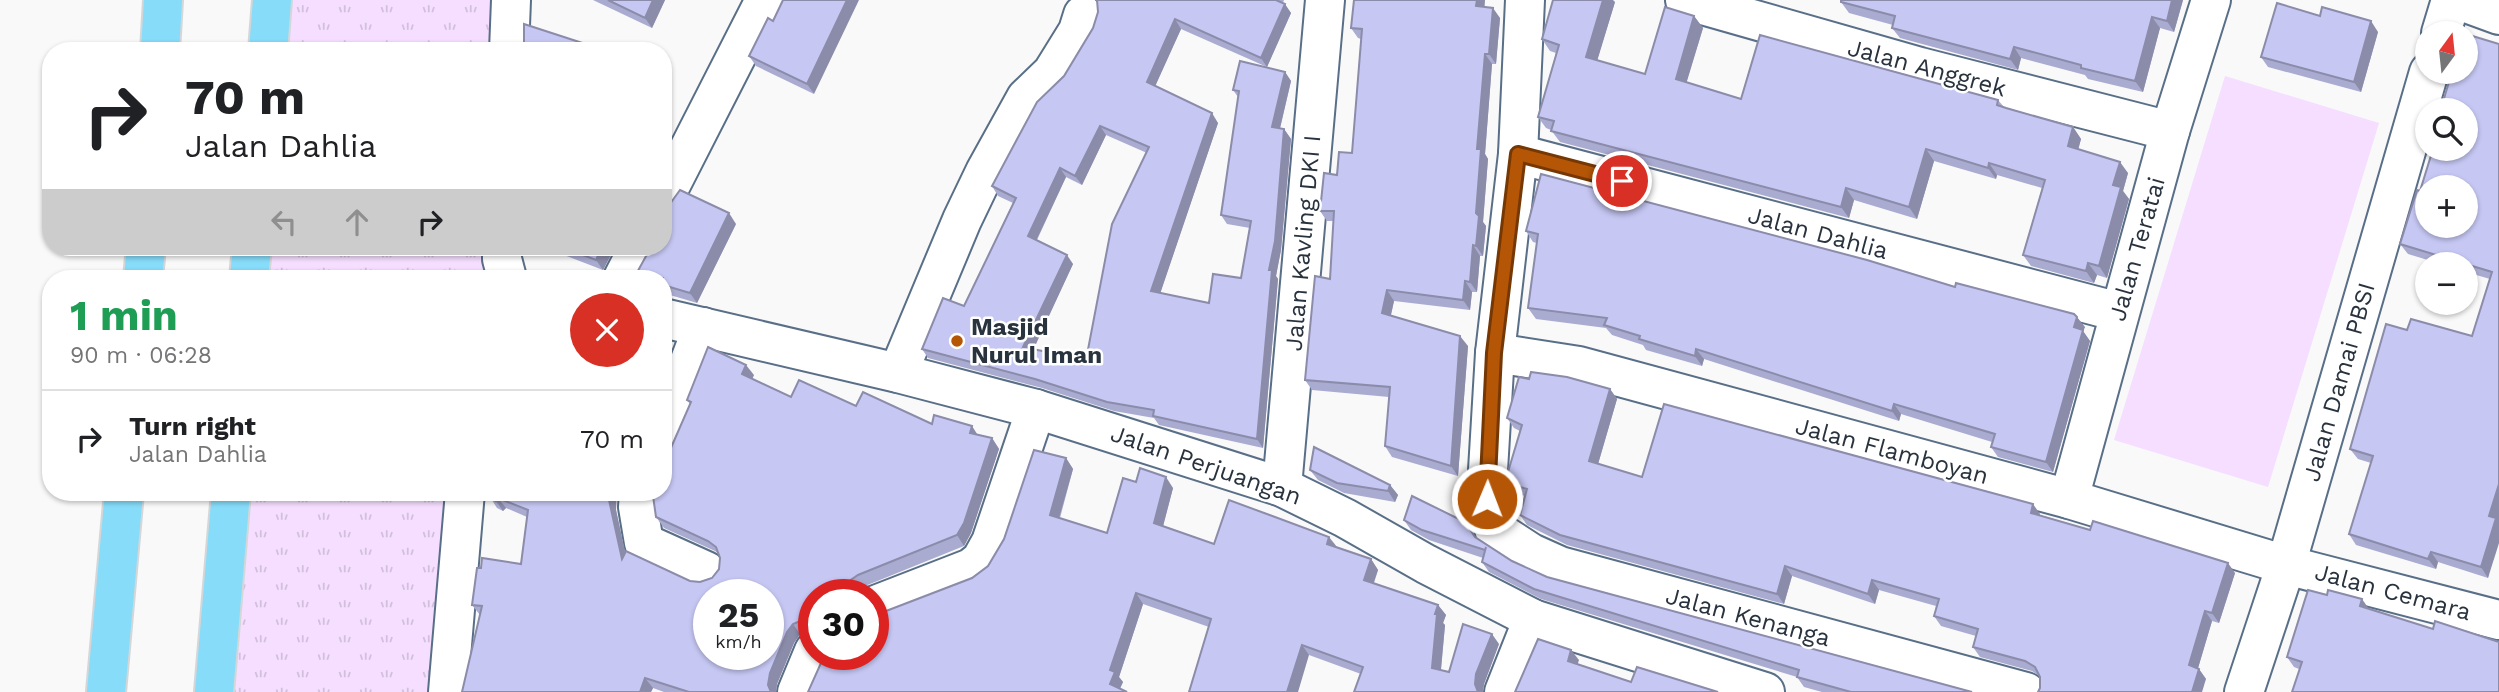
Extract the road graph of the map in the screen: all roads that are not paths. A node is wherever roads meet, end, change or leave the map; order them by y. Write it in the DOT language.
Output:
graph roads {
  1 [pos="163,0"];
  2 [pos="272,0"];
  3 [pos="511,0"];
  4 [pos="765,0"];
  5 [pos="1325,0"];
  6 [pos="1525,0"];
  7 [pos="1685,0"];
  8 [pos="2211,0"];
  9 [pos="2451,0"];
  10 [pos="2458,0"];
  11 [pos="1083,15"];
  12 [pos="2499,15"];
  13 [pos="2445,21"];
  14 [pos="160,42"];
  15 [pos="269,42"];
  16 [pos="509,42"];
  17 [pos="2426,84"];
  18 [pos="2170,131"];
  19 [pos="1518,154"];
  20 [pos="672,182"];
  21 [pos="2119,312"];
  22 [pos="672,320"];
  23 [pos="704,327"];
  24 [pos="1494,353"];
  25 [pos="898,373"];
  26 [pos="672,407"];
  27 [pos="1036,409"];
  28 [pos="1282,487"];
  29 [pos="2069,499"];
  30 [pos="123,501"];
  31 [pos="230,501"];
  32 [pos="464,501"];
  33 [pos="638,501"];
  34 [pos="2286,565"];
  35 [pos="706,570"];
  36 [pos="889,599"];
  37 [pos="2496,610"];
  38 [pos="1533,619"];
  39 [pos="806,670"];
  40 [pos="106,692"];
  41 [pos="214,692"];
  42 [pos="448,692"];
  43 [pos="797,692"];
  44 [pos="1504,692"];
  45 [pos="1765,692"];
  46 [pos="2025,692"];
  47 [pos="2244,692"];
  1 -- 14 [label="highway"];
  2 -- 15 [label="highway"];
  3 -- 16 [label="street"];
  4 -- 20 [label="street"];
  5 -- 28 [label="street, Jalan Kavling DKI I"];
  6 -- 19 [label="street"];
  7 -- 18 [label="street, Jalan Anggrek"];
  8 -- 18 [label="street, Jalan Teratai"];
  9 -- 13 [label="street"];
  10 -- 12 [label="street"];
  11 -- 25 [label="street"];
  17 -- 34 [label="street, Jalan Damai PBSI"];
  18 -- 21 [label="street, Jalan Teratai"];
  19 -- 21 [label="street, Jalan Dahlia"];
  19 -- 24 [label="street"];
  21 -- 29 [label="street, Jalan Teratai"];
  22 -- 23 [label="street, Jalan Perjuangan"];
  23 -- 25 [label="street, Jalan Perjuangan"];
  23 -- 26 [label="street"];
  24 -- 29 [label="street, Jalan Flamboyan"];
  24 -- 46 [label="street, Jalan Kenanga"];
  25 -- 27 [label="street, Jalan Perjuangan"];
  27 -- 28 [label="street, Jalan Perjuangan"];
  27 -- 36 [label="street"];
  28 -- 38 [label="street, Jalan Perjuangan"];
  29 -- 34 [label="street, Jalan Flamboyan"];
  30 -- 40 [label="highway"];
  31 -- 41 [label="highway"];
  32 -- 42 [label="street"];
  33 -- 35 [label="street"];
  34 -- 37 [label="street, Jalan Cemara"];
  34 -- 47 [label="street, Jalan Damai PBSI"];
  38 -- 44 [label="street"];
  38 -- 45 [label="street, Jalan Perjuangan"];
  39 -- 43 [label="street"];
}
